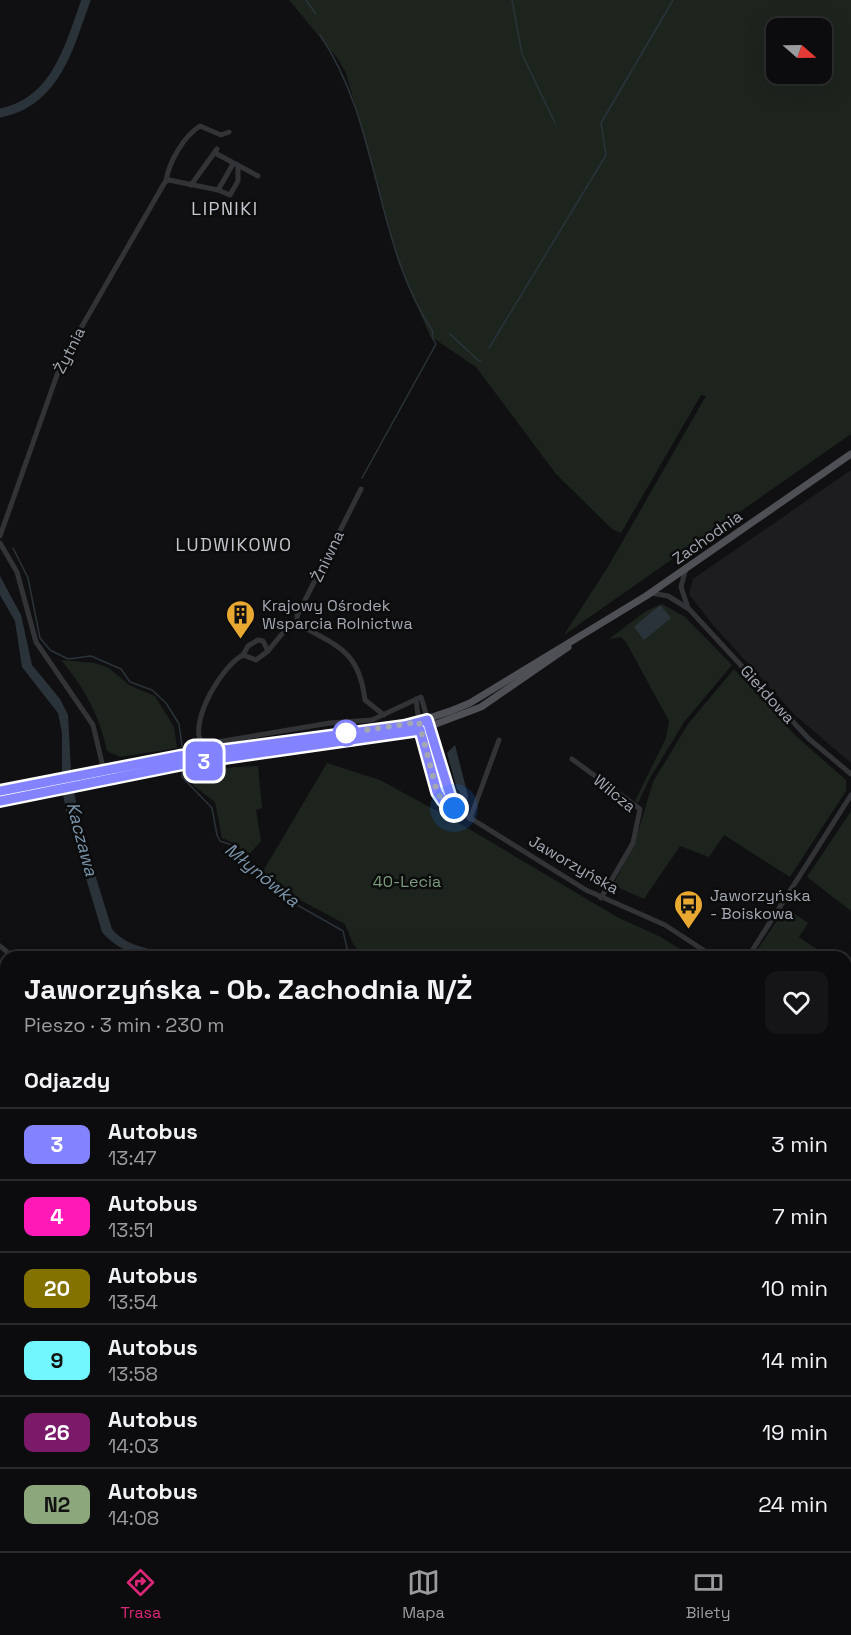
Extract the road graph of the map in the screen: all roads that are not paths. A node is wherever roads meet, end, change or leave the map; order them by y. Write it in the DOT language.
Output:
graph roads {
  1 [pos="229,132"];
  2 [pos="235,165"];
  3 [pos="258,176"];
  4 [pos="167,181"];
  5 [pos="191,185"];
  6 [pos="218,190"];
  7 [pos="851,454"];
  8 [pos="361,489"];
  9 [pos="0,536"];
  10 [pos="0,543"];
  11 [pos="686,568"];
  12 [pos="649,593"];
  13 [pos="689,609"];
  14 [pos="298,624"];
  15 [pos="268,651"];
  16 [pos="243,655"];
  17 [pos="419,698"];
  18 [pos="384,715"];
  19 [pos="428,724"];
  20 [pos="419,726"];
  21 [pos="498,740"];
  22 [pos="572,759"];
  23 [pos="104,771"];
  24 [pos="851,774"];
  25 [pos="0,791"];
  26 [pos="851,795"];
  27 [pos="0,801"];
  28 [pos="454,808"];
  29 [pos="470,819"];
  30 [pos="601,898"];
  31 [pos="705,951"];
  32 [pos="752,951"];
  1 -- 4 [label="street, Żytnia"];
  2 -- 3 [label="street"];
  2 -- 5 [label="street"];
  2 -- 6 [label="street"];
  2 -- 6 [label="street"];
  4 -- 5 [label="street"];
  4 -- 9 [label="street, Żytnia"];
  5 -- 6 [label="street"];
  7 -- 11 [label="main road, Zachodnia"];
  8 -- 14 [label="street, Żniwna"];
  10 -- 23 [label="street"];
  11 -- 12 [label="main road, Zachodnia"];
  11 -- 13 [label="street"];
  12 -- 13 [label="street, Giełdowa"];
  12 -- 19 [label="main road, Zachodnia"];
  13 -- 24 [label="street, Giełdowa"];
  14 -- 15 [label="street"];
  14 -- 18 [label="street"];
  15 -- 16 [label="street"];
  15 -- 16 [label="street"];
  16 -- 18 [label="street"];
  17 -- 18 [label="street"];
  17 -- 19 [label="street"];
  17 -- 20 [label="street, Jaworzyńska"];
  19 -- 20 [label="main road"];
  19 -- 28 [label="street"];
  20 -- 23 [label="main road"];
  20 -- 27 [label="main road"];
  20 -- 28 [label="street, Jaworzyńska"];
  21 -- 29 [label="street"];
  22 -- 30 [label="street, Wilcza"];
  23 -- 25 [label="main road"];
  26 -- 32 [label="street"];
  28 -- 29 [label="street, Jaworzyńska"];
  29 -- 30 [label="street, Jaworzyńska"];
  30 -- 31 [label="street, Jaworzyńska"];
}
